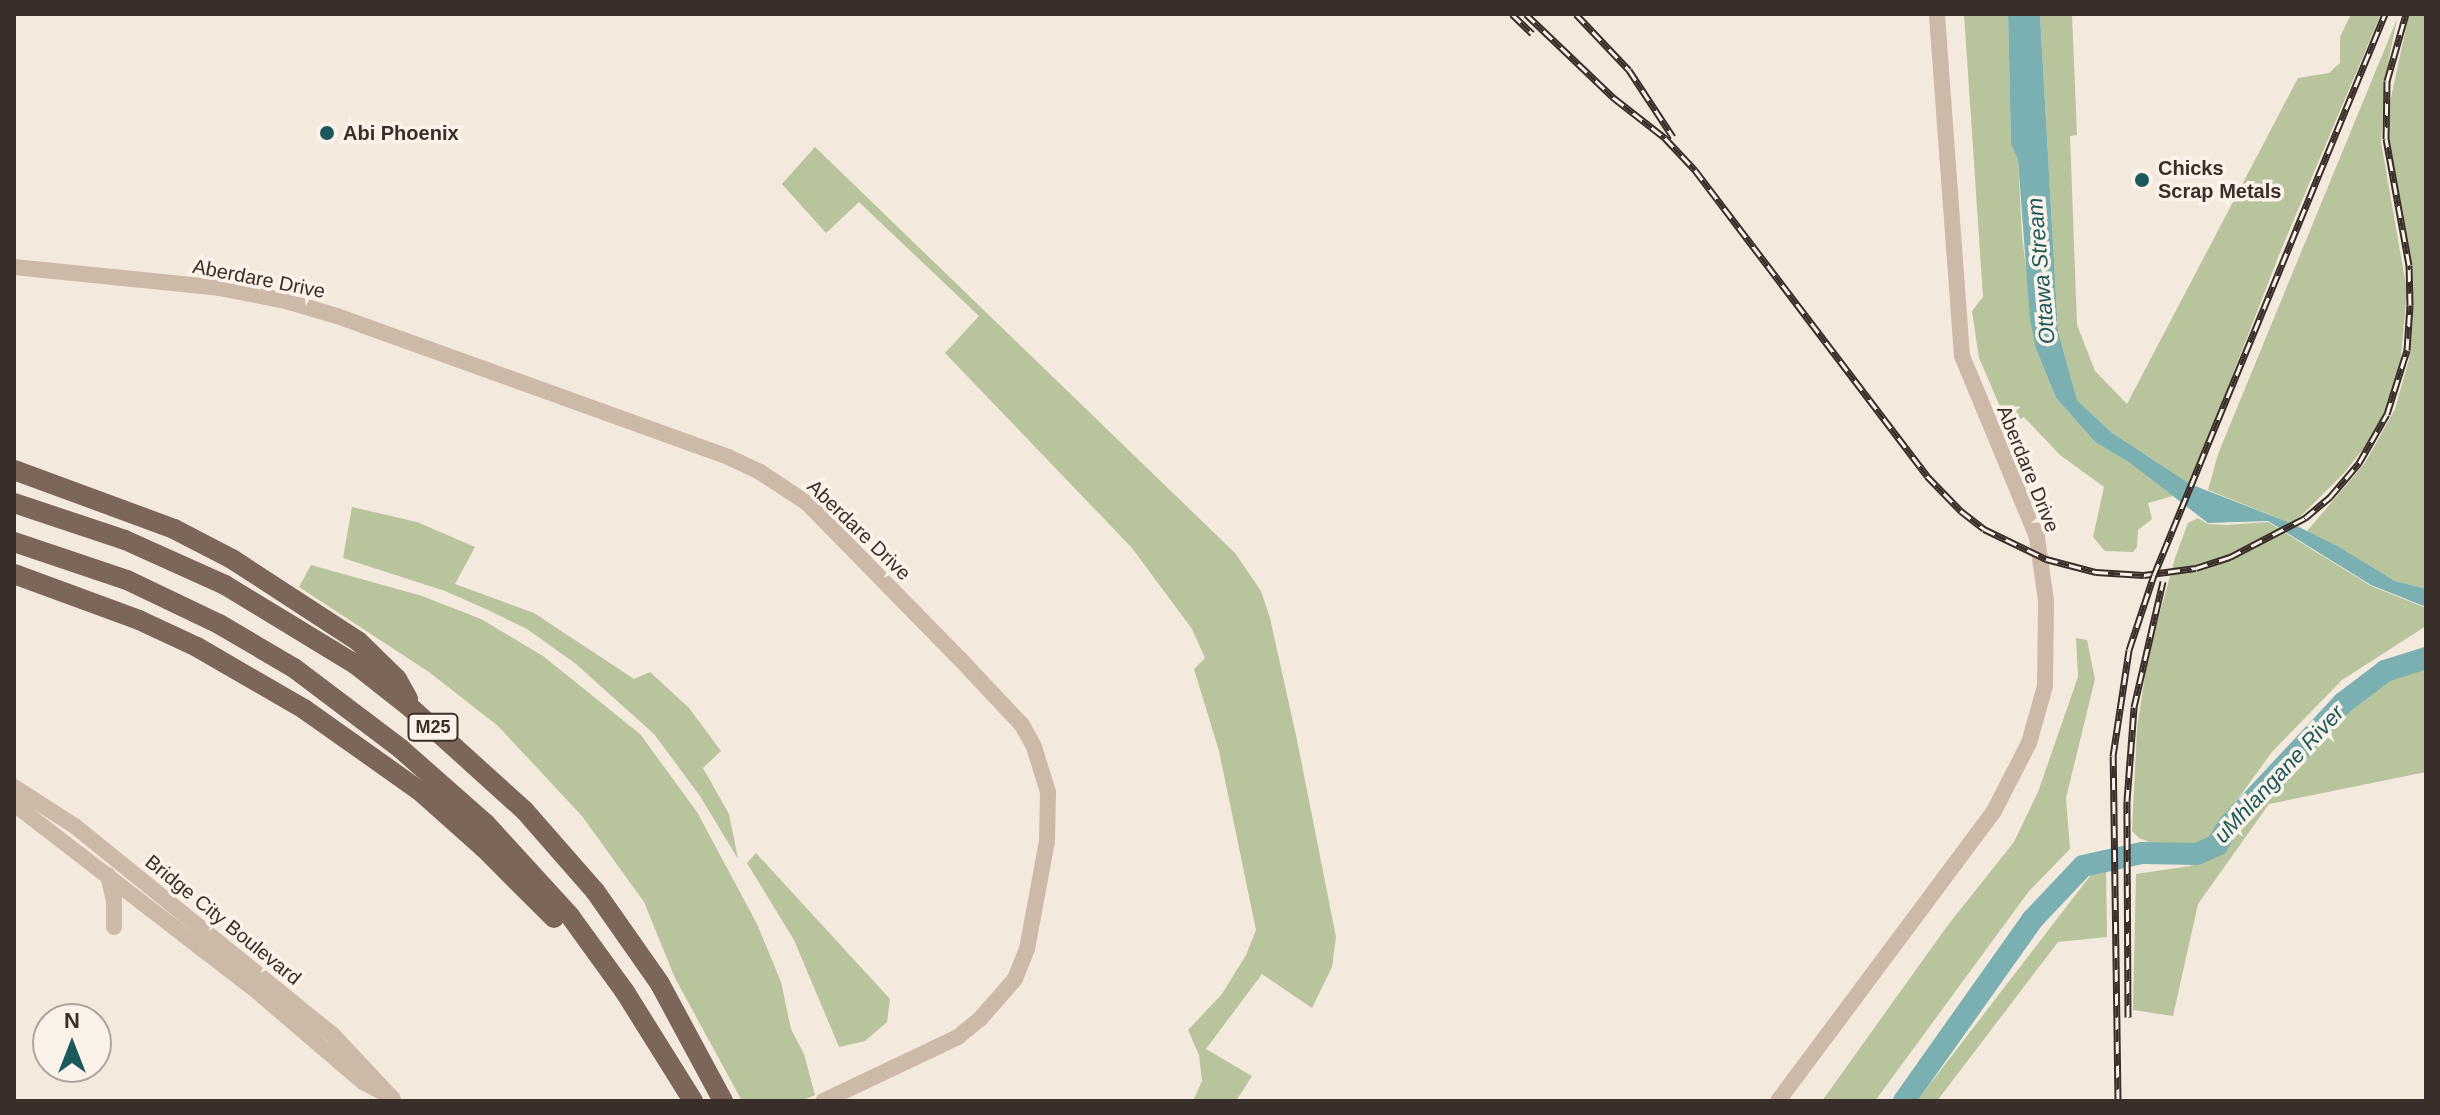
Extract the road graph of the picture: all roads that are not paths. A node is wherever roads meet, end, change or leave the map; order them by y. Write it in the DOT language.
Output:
graph roads {
  1 [pos="1937,14"];
  2 [pos="14,267"];
  3 [pos="14,470"];
  4 [pos="14,503"];
  5 [pos="14,542"];
  6 [pos="14,574"];
  7 [pos="411,708"];
  8 [pos="14,787"];
  9 [pos="14,804"];
  10 [pos="108,875"];
  11 [pos="114,927"];
  12 [pos="367,1077"];
  13 [pos="395,1100"];
  14 [pos="682,1101"];
  15 [pos="693,1101"];
  16 [pos="723,1101"];
  17 [pos="823,1101"];
  18 [pos="1778,1101"];
  1 -- 18 [label="street, Aberdare Drive"];
  2 -- 17 [label="street, Aberdare Drive"];
  3 -- 7 [label="main road"];
  4 -- 7 [label="main road, M25"];
  5 -- 15 [label="main road, M25"];
  6 -- 14 [label="main road"];
  7 -- 16 [label="main road, M25"];
  8 -- 12 [label="street, Bridge City Boulevard"];
  9 -- 10 [label="street, Bridge City Boulevard"];
  10 -- 11 [label="street"];
  10 -- 12 [label="street, Bridge City Boulevard"];
  12 -- 13 [label="street, Bridge City Boulevard"];
}
